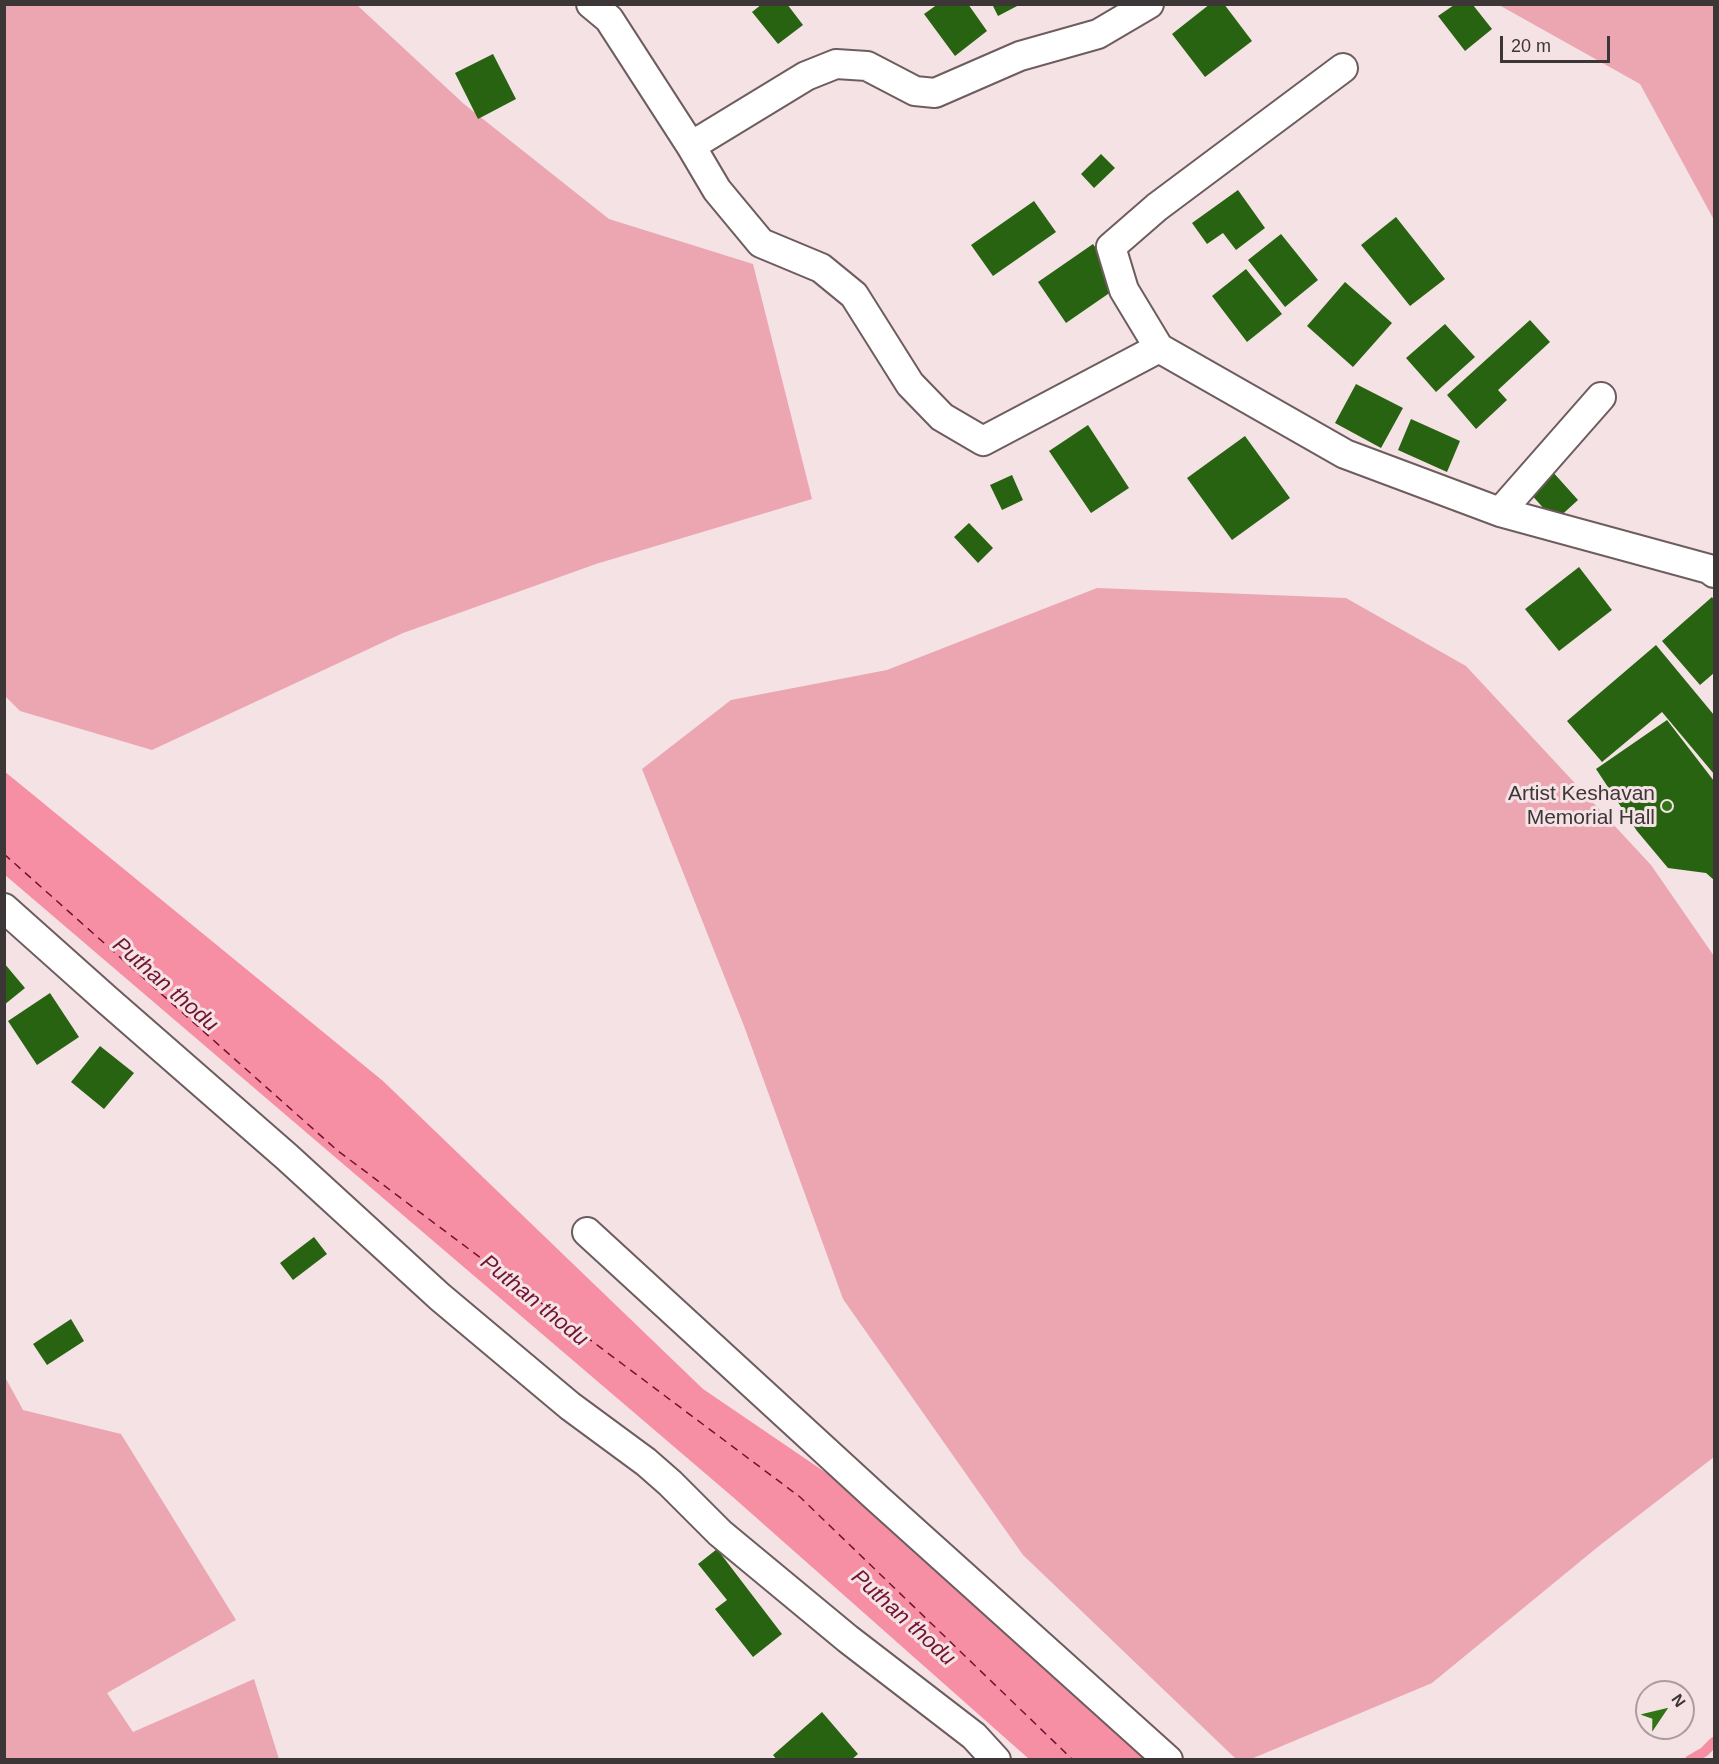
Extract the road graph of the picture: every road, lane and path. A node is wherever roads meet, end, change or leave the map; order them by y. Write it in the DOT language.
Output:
graph roads {
  1 [pos="591,4"];
  2 [pos="1149,4"];
  3 [pos="1343,68"];
  4 [pos="691,146"];
  5 [pos="1159,348"];
  6 [pos="1600,397"];
  7 [pos="1500,512"];
  8 [pos="1714,573"];
  9 [pos="4,908"];
  10 [pos="587,1232"];
  11 [pos="996,1760"];
  12 [pos="1168,1760"];
  1 -- 4 [label="street"];
  2 -- 4 [label="street"];
  3 -- 5 [label="street"];
  4 -- 5 [label="street"];
  5 -- 7 [label="street"];
  6 -- 7 [label="street"];
  7 -- 8 [label="street"];
  9 -- 11 [label="street"];
  10 -- 12 [label="street"];
}
